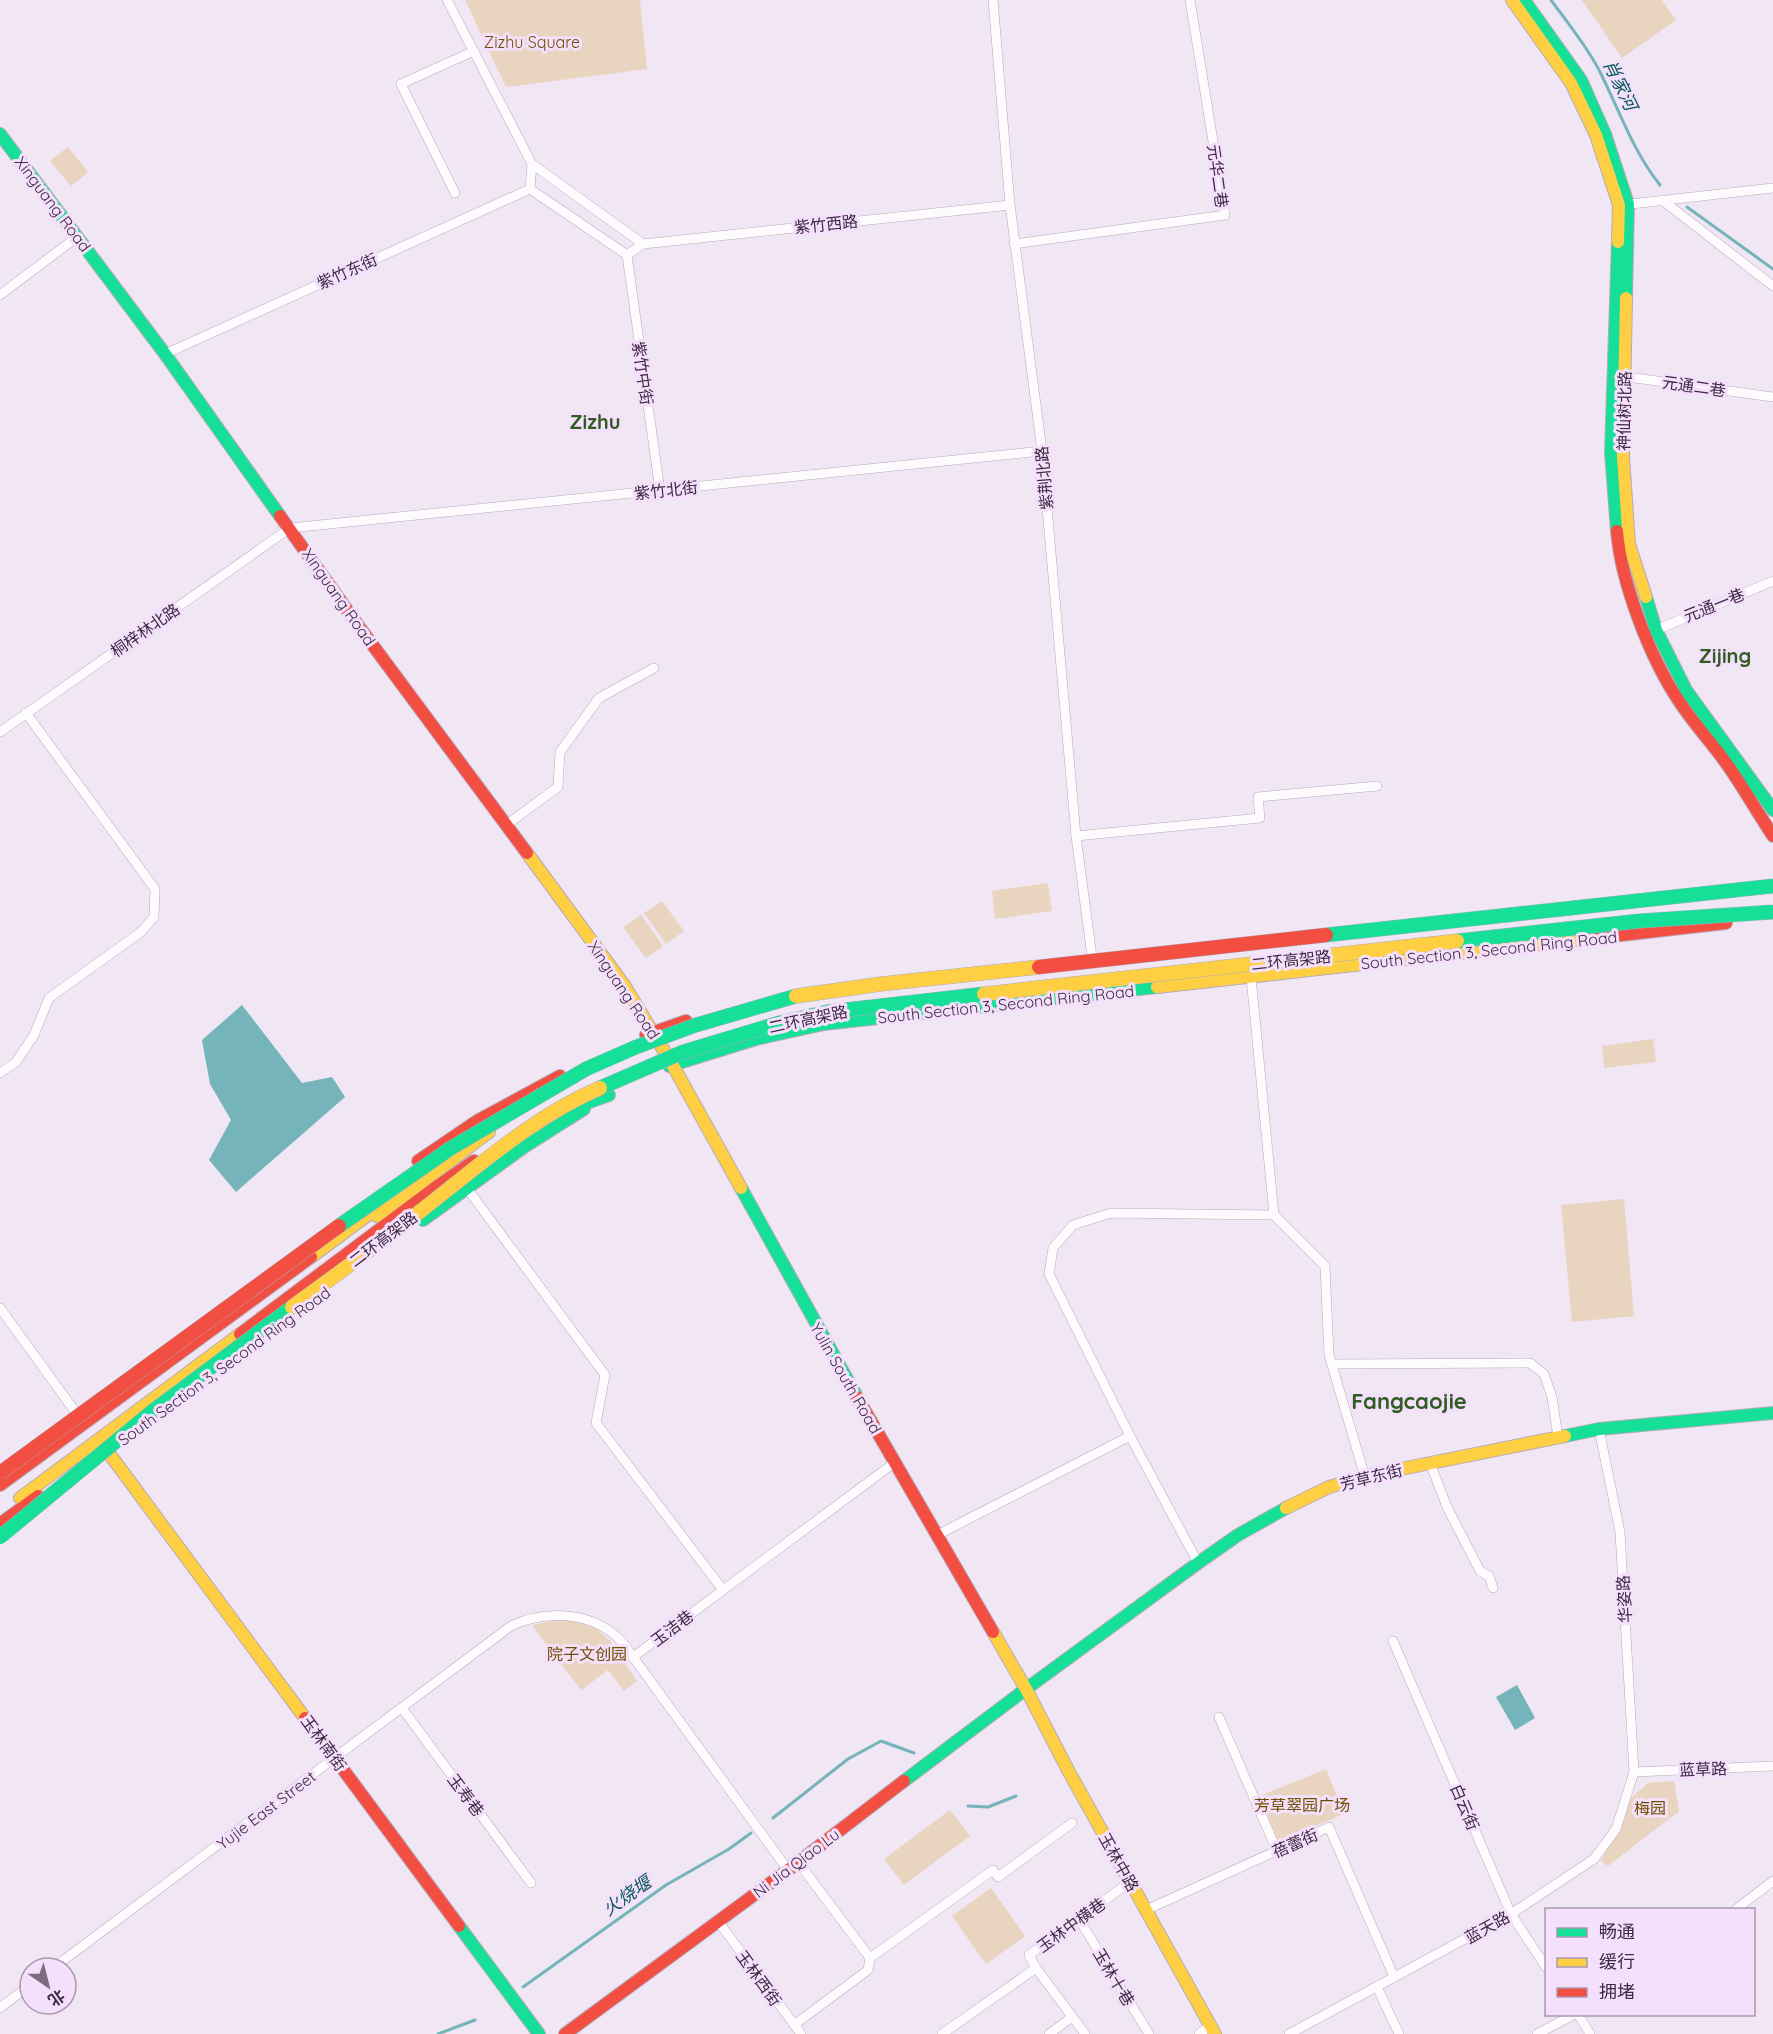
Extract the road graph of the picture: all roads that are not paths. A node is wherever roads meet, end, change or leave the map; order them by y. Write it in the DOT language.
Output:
graph roads {
  1 [pos="447,0"];
  2 [pos="993,0"];
  3 [pos="1190,0"];
  4 [pos="1512,0"];
  5 [pos="1524,0"];
  6 [pos="474,51"];
  7 [pos="0,134"];
  8 [pos="532,164"];
  9 [pos="1773,188"];
  10 [pos="530,189"];
  11 [pos="455,193"];
  12 [pos="1662,200"];
  13 [pos="1010,205"];
  14 [pos="1624,205"];
  15 [pos="77,237"];
  16 [pos="643,244"];
  17 [pos="1014,244"];
  18 [pos="627,255"];
  19 [pos="1773,286"];
  20 [pos="0,295"];
  21 [pos="165,354"];
  22 [pos="1619,375"];
  23 [pos="1773,397"];
  24 [pos="1042,451"];
  25 [pos="660,491"];
  26 [pos="290,528"];
  27 [pos="1773,581"];
  28 [pos="1656,630"];
  29 [pos="654,668"];
  30 [pos="26,713"];
  31 [pos="0,732"];
  32 [pos="1377,786"];
  33 [pos="1773,810"];
  34 [pos="506,825"];
  35 [pos="1076,836"];
  36 [pos="1773,836"];
  37 [pos="1773,888"];
  38 [pos="1773,915"];
  39 [pos="1092,957"];
  40 [pos="1251,977"];
  41 [pos="653,1032"];
  42 [pos="630,1041"];
  43 [pos="672,1064"];
  44 [pos="0,1073"];
  45 [pos="609,1095"];
  46 [pos="530,1101"];
  47 [pos="530,1126"];
  48 [pos="466,1188"];
  49 [pos="1274,1215"];
  50 [pos="254,1298"];
  51 [pos="0,1308"];
  52 [pos="195,1325"];
  53 [pos="1332,1364"];
  54 [pos="134,1406"];
  55 [pos="74,1410"];
  56 [pos="1773,1413"];
  57 [pos="1599,1429"];
  58 [pos="1130,1436"];
  59 [pos="1558,1437"];
  60 [pos="27,1444"];
  61 [pos="108,1452"];
  62 [pos="894,1463"];
  63 [pos="1430,1463"];
  64 [pos="0,1464"];
  65 [pos="0,1473"];
  66 [pos="1365,1477"];
  67 [pos="0,1485"];
  68 [pos="0,1497"];
  69 [pos="0,1513"];
  70 [pos="32,1518"];
  71 [pos="0,1526"];
  72 [pos="937,1535"];
  73 [pos="0,1537"];
  74 [pos="0,1543"];
  75 [pos="1198,1563"];
  76 [pos="1493,1588"];
  77 [pos="723,1590"];
  78 [pos="1393,1641"];
  79 [pos="633,1657"];
  80 [pos="1026,1689"];
  81 [pos="402,1708"];
  82 [pos="1219,1717"];
  83 [pos="335,1758"];
  84 [pos="1773,1767"];
  85 [pos="1634,1772"];
  86 [pos="1072,1823"];
  87 [pos="1277,1851"];
  88 [pos="793,1866"];
  89 [pos="1773,1881"];
  90 [pos="1130,1882"];
  91 [pos="531,1883"];
  92 [pos="1738,1908"];
  93 [pos="1146,1911"];
  94 [pos="1511,1914"];
  95 [pos="1079,1919"];
  96 [pos="718,1921"];
  97 [pos="69,1956"];
  98 [pos="870,1958"];
  99 [pos="1545,1965"];
  100 [pos="1036,1968"];
  101 [pos="1394,1977"];
  102 [pos="1377,1987"];
  103 [pos="18,1994"];
  104 [pos="0,2007"];
  105 [pos="1072,2017"];
  106 [pos="1578,2017"];
  107 [pos="794,2025"];
  108 [pos="1208,2031"];
  109 [pos="539,2034"];
  110 [pos="565,2034"];
  111 [pos="801,2034"];
  112 [pos="942,2034"];
  113 [pos="1049,2034"];
  114 [pos="1085,2034"];
  115 [pos="1149,2034"];
  116 [pos="1289,2034"];
  117 [pos="1399,2034"];
  118 [pos="1537,2034"];
  119 [pos="1590,2034"];
  1 -- 6 [label="street"];
  2 -- 13 [label="street, 紫荆北路"];
  3 -- 17 [label="street, 元华二巷"];
  4 -- 14 [label="main road"];
  5 -- 14 [label="main road, 神仙树北路"];
  6 -- 8 [label="street"];
  6 -- 11 [label="street"];
  7 -- 15 [label="main road, Xinguang Road"];
  8 -- 10 [label="street"];
  8 -- 16 [label="street"];
  9 -- 12 [label="street"];
  10 -- 18 [label="street"];
  10 -- 21 [label="street, 紫竹东街"];
  12 -- 14 [label="street"];
  12 -- 19 [label="street"];
  13 -- 16 [label="street, 紫竹西路"];
  13 -- 17 [label="street, 紫荆北路"];
  14 -- 22 [label="main road, 神仙树北路"];
  15 -- 20 [label="street"];
  15 -- 21 [label="main road, Xinguang Road"];
  16 -- 18 [label="street"];
  17 -- 24 [label="street, 紫荆北路"];
  18 -- 25 [label="street, 紫竹中街"];
  21 -- 26 [label="main road, Xinguang Road"];
  22 -- 23 [label="street, 元通二巷"];
  22 -- 28 [label="main road, 神仙树北路"];
  22 -- 36 [label="main road"];
  24 -- 25 [label="street, 紫竹北街"];
  24 -- 35 [label="street, 紫荆北路"];
  25 -- 26 [label="street, 紫竹北街"];
  26 -- 30 [label="street, 桐梓林北路"];
  26 -- 34 [label="main road, Xinguang Road"];
  27 -- 28 [label="street, 元通一巷"];
  28 -- 33 [label="main road, 神仙树北路"];
  29 -- 34 [label="street"];
  30 -- 31 [label="street, 桐梓林北路"];
  30 -- 44 [label="street"];
  32 -- 35 [label="street"];
  34 -- 41 [label="main road, Xinguang Road"];
  35 -- 39 [label="street, 紫荆北路"];
  37 -- 39 [label="main road, South Section 3, Second Ring Road"];
  37 -- 46 [label="main road, 二环高架路, bridge"];
  38 -- 40 [label="main road, South Section 3, Second Ring Road"];
  38 -- 47 [label="main road, 二环高架路, bridge"];
  39 -- 41 [label="main road, South Section 3, Second Ring Road"];
  40 -- 43 [label="main road, South Section 3, Second Ring Road"];
  40 -- 49 [label="street"];
  41 -- 42 [label="main road, South Section 3, Second Ring Road"];
  41 -- 43 [label="main road, Xinguang Road"];
  42 -- 50 [label="main road"];
  42 -- 52 [label="main road, South Section 3, Second Ring Road"];
  43 -- 45 [label="main road, South Section 3, Second Ring Road"];
  43 -- 62 [label="main road, Yulin South Road"];
  45 -- 48 [label="main road, South Section 3, Second Ring Road"];
  45 -- 71 [label="main road"];
  46 -- 54 [label="main road, bridge"];
  46 -- 65 [label="main road, 二环高架路, bridge"];
  47 -- 54 [label="main road, bridge"];
  47 -- 73 [label="main road, 二环高架路, bridge"];
  48 -- 61 [label="main road, South Section 3, Second Ring Road"];
  48 -- 77 [label="street"];
  49 -- 53 [label="street"];
  49 -- 58 [label="street"];
  50 -- 52 [label="main road"];
  50 -- 67 [label="main road"];
  51 -- 55 [label="street"];
  52 -- 55 [label="main road, South Section 3, Second Ring Road"];
  53 -- 59 [label="street"];
  53 -- 66 [label="street"];
  54 -- 68 [label="main road"];
  54 -- 69 [label="main road"];
  55 -- 60 [label="main road, South Section 3, Second Ring Road"];
  56 -- 57 [label="main road, 芳草东街"];
  57 -- 59 [label="main road, 芳草东街"];
  57 -- 85 [label="street, 华姿路"];
  58 -- 72 [label="street"];
  58 -- 75 [label="street"];
  59 -- 63 [label="main road, 芳草东街"];
  60 -- 64 [label="main road, South Section 3, Second Ring Road"];
  60 -- 67 [label="main road"];
  61 -- 70 [label="main road, South Section 3, Second Ring Road"];
  61 -- 83 [label="main road, 玉林南街"];
  62 -- 72 [label="main road, Yulin South Road"];
  62 -- 77 [label="street, 玉洁巷"];
  63 -- 66 [label="main road, 芳草东街"];
  63 -- 76 [label="street"];
  66 -- 75 [label="main road, 芳草东街"];
  70 -- 71 [label="main road"];
  70 -- 74 [label="main road, South Section 3, Second Ring Road"];
  72 -- 80 [label="main road, Yulin South Road"];
  75 -- 80 [label="main road, 芳草东街"];
  77 -- 79 [label="street, 玉洁巷"];
  78 -- 94 [label="street, 白云街"];
  79 -- 81 [label="street, Yujie East Street"];
  79 -- 88 [label="street, 玉洁巷"];
  80 -- 88 [label="main road, Ni Jia Qiao Lu"];
  80 -- 90 [label="main road, 玉林中路"];
  81 -- 83 [label="street, Yujie East Street"];
  81 -- 91 [label="street, 玉寿巷"];
  82 -- 87 [label="street"];
  83 -- 97 [label="street, Yujie East Street"];
  83 -- 109 [label="main road, 玉林南街"];
  84 -- 85 [label="street, 蓝草路"];
  85 -- 94 [label="street, 蓝天路"];
  86 -- 98 [label="street"];
  87 -- 93 [label="street, 蓓蕾街"];
  87 -- 101 [label="street, 蓓蕾街"];
  88 -- 96 [label="main road, Ni Jia Qiao Lu"];
  88 -- 98 [label="street, 玉洁巷"];
  89 -- 92 [label="street"];
  90 -- 93 [label="main road, 玉林中路"];
  90 -- 95 [label="street, 玉林中横巷"];
  93 -- 108 [label="main road, 玉林中路"];
  94 -- 99 [label="street, 白云街"];
  94 -- 101 [label="street, 蓝天路"];
  95 -- 100 [label="street, 玉林中横巷"];
  95 -- 115 [label="street, 玉林十巷"];
  96 -- 107 [label="street, 玉林西街"];
  96 -- 110 [label="main road, Ni Jia Qiao Lu"];
  98 -- 107 [label="street"];
  100 -- 105 [label="street"];
  100 -- 112 [label="street, 玉林中横巷"];
  101 -- 102 [label="street, 蓝天路"];
  102 -- 116 [label="street, 蓝天路"];
  102 -- 117 [label="street"];
  103 -- 104 [label="street"];
  105 -- 113 [label="street"];
  105 -- 114 [label="street"];
  106 -- 118 [label="street"];
  106 -- 119 [label="street"];
  107 -- 111 [label="street, 玉林西街"];
}
